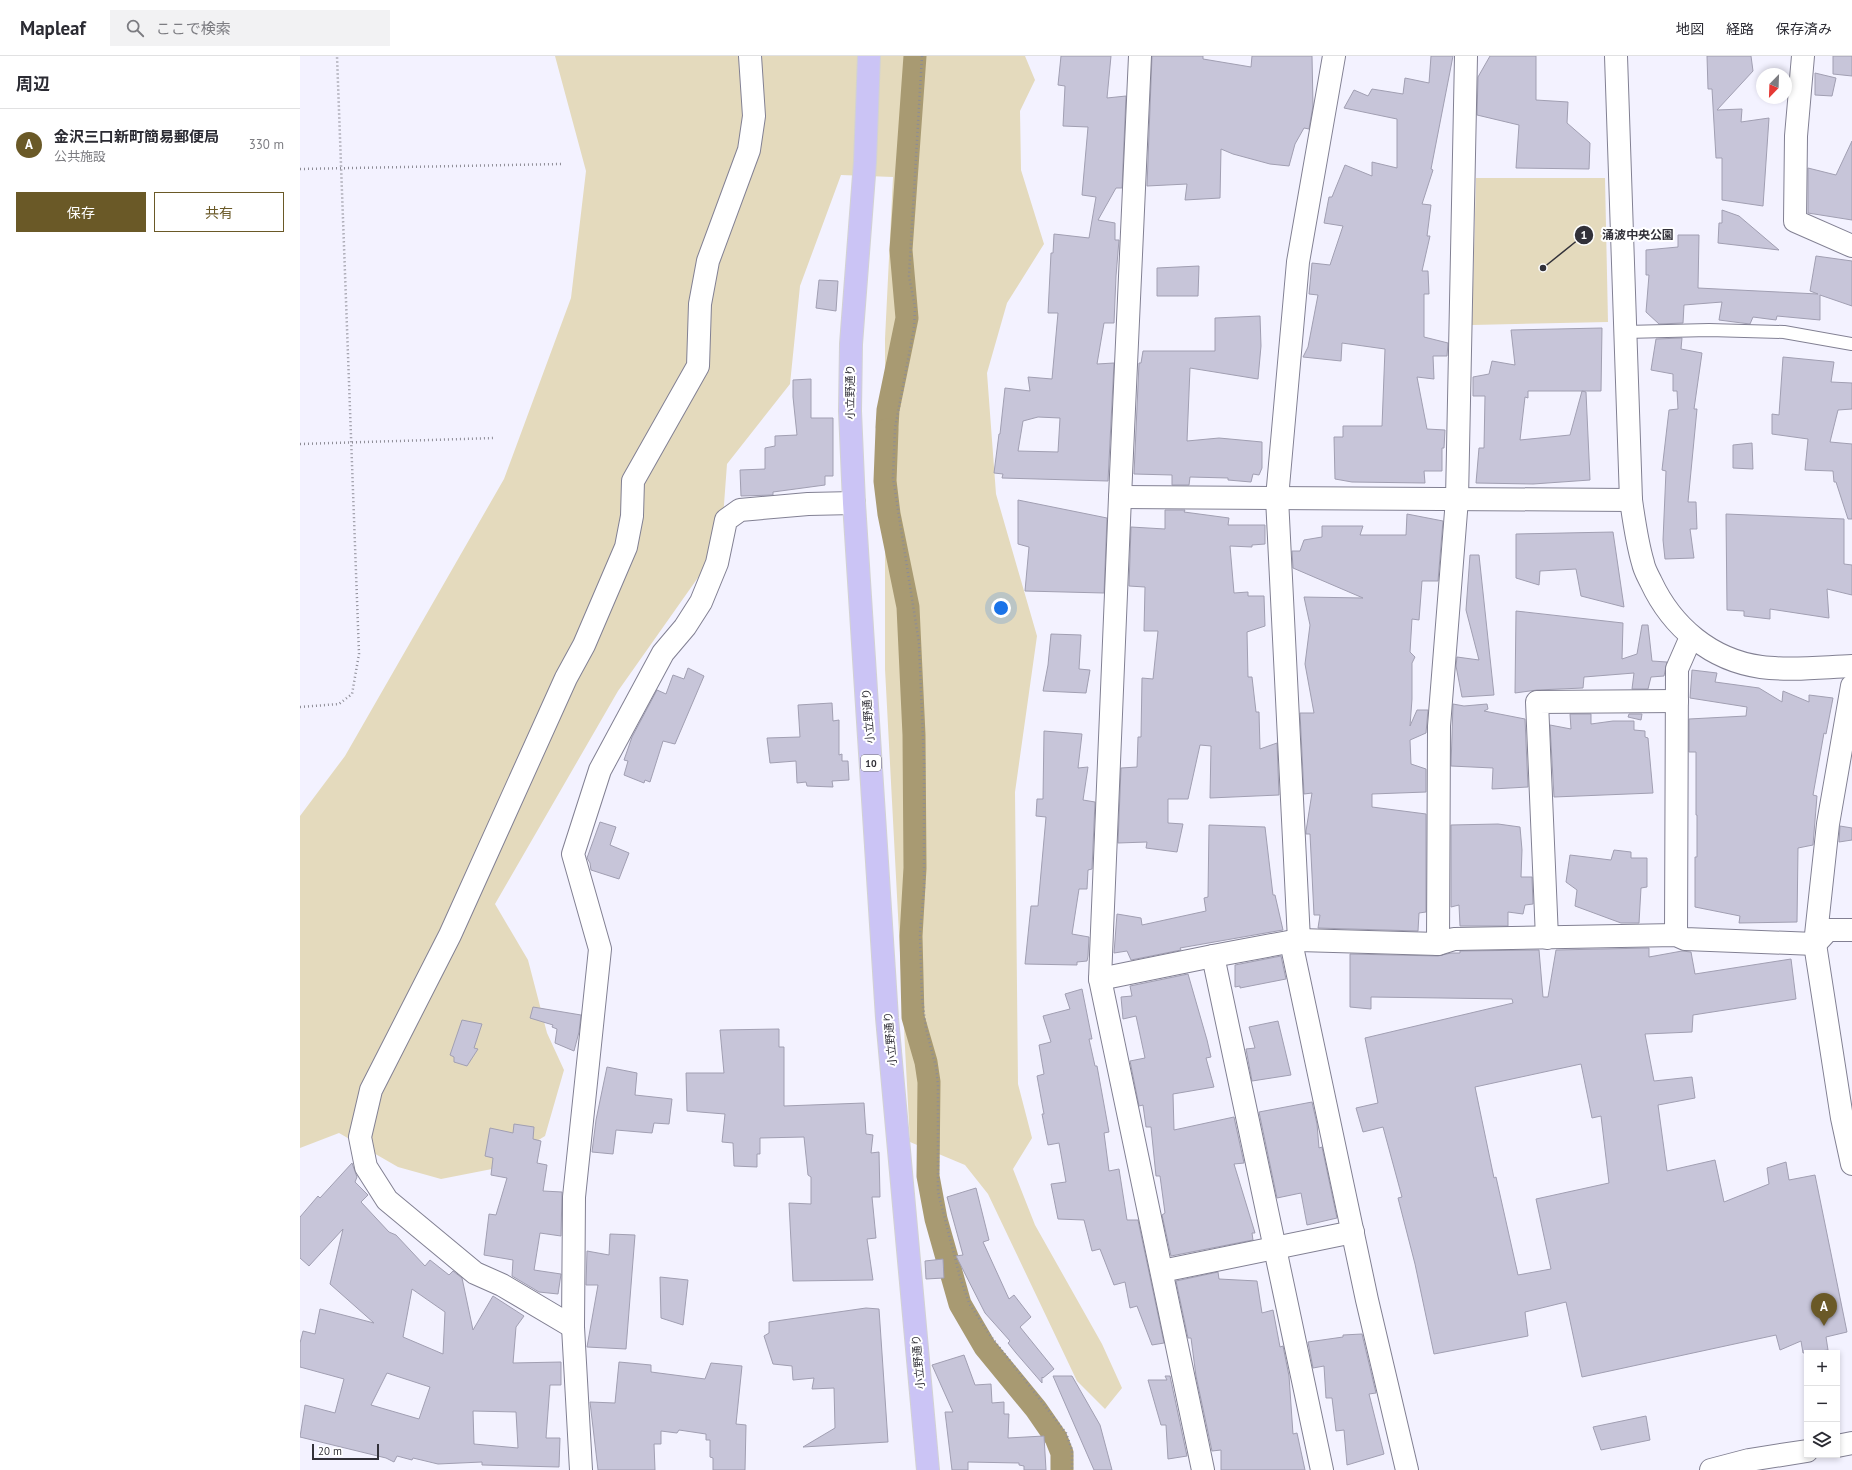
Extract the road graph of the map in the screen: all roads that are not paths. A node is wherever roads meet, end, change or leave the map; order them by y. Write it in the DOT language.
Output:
graph roads {
  1 [pos="750,56"];
  2 [pos="869,56"];
  3 [pos="1140,56"];
  4 [pos="1334,56"];
  5 [pos="1466,56"];
  6 [pos="1616,56"];
  7 [pos="1803,56"];
  8 [pos="1852,246"];
  9 [pos="1625,332"];
  10 [pos="1852,344"];
  11 [pos="1120,497"];
  12 [pos="1277,498"];
  13 [pos="1457,499"];
  14 [pos="1630,500"];
  15 [pos="854,503"];
  16 [pos="1691,637"];
  17 [pos="1852,666"];
  18 [pos="1852,686"];
  19 [pos="1677,700"];
  20 [pos="1852,930"];
  21 [pos="1676,935"];
  22 [pos="1546,938"];
  23 [pos="1295,941"];
  24 [pos="1438,944"];
  25 [pos="1814,944"];
  26 [pos="1213,956"];
  27 [pos="1100,979"];
  28 [pos="1852,1164"];
  29 [pos="1353,1232"];
  30 [pos="1275,1247"];
  31 [pos="1162,1271"];
  32 [pos="573,1327"];
  33 [pos="1852,1443"];
  34 [pos="1840,1445"];
  35 [pos="1804,1452"];
  36 [pos="1750,1465"];
  37 [pos="581,1470"];
  38 [pos="928,1470"];
  39 [pos="1203,1470"];
  40 [pos="1322,1470"];
  41 [pos="1407,1470"];
  42 [pos="1711,1470"];
  1 -- 32 [label="street"];
  2 -- 15 [label="main road, 小立野通り / 10"];
  3 -- 11 [label="street"];
  4 -- 12 [label="street"];
  5 -- 13 [label="street"];
  6 -- 9 [label="street"];
  7 -- 8 [label="street"];
  9 -- 10 [label="lane"];
  9 -- 14 [label="street"];
  11 -- 12 [label="street"];
  11 -- 27 [label="street"];
  12 -- 13 [label="street"];
  12 -- 23 [label="street"];
  13 -- 14 [label="street"];
  13 -- 24 [label="street"];
  14 -- 16 [label="street"];
  15 -- 32 [label="street"];
  15 -- 38 [label="main road, 小立野通り / 10"];
  16 -- 17 [label="street"];
  16 -- 19 [label="street"];
  18 -- 25 [label="street"];
  19 -- 21 [label="street"];
  19 -- 22 [label="street"];
  20 -- 25 [label="street"];
  21 -- 22 [label="street"];
  21 -- 25 [label="street"];
  22 -- 24 [label="street"];
  23 -- 24 [label="street"];
  23 -- 26 [label="street"];
  23 -- 29 [label="street"];
  25 -- 28 [label="street"];
  26 -- 27 [label="street"];
  26 -- 30 [label="street"];
  27 -- 31 [label="street"];
  29 -- 30 [label="street"];
  29 -- 41 [label="street"];
  30 -- 31 [label="street"];
  30 -- 40 [label="street"];
  31 -- 39 [label="street"];
  32 -- 37 [label="street"];
  33 -- 34 [label="street"];
  35 -- 36 [label="street"];
  36 -- 42 [label="street"];
}
